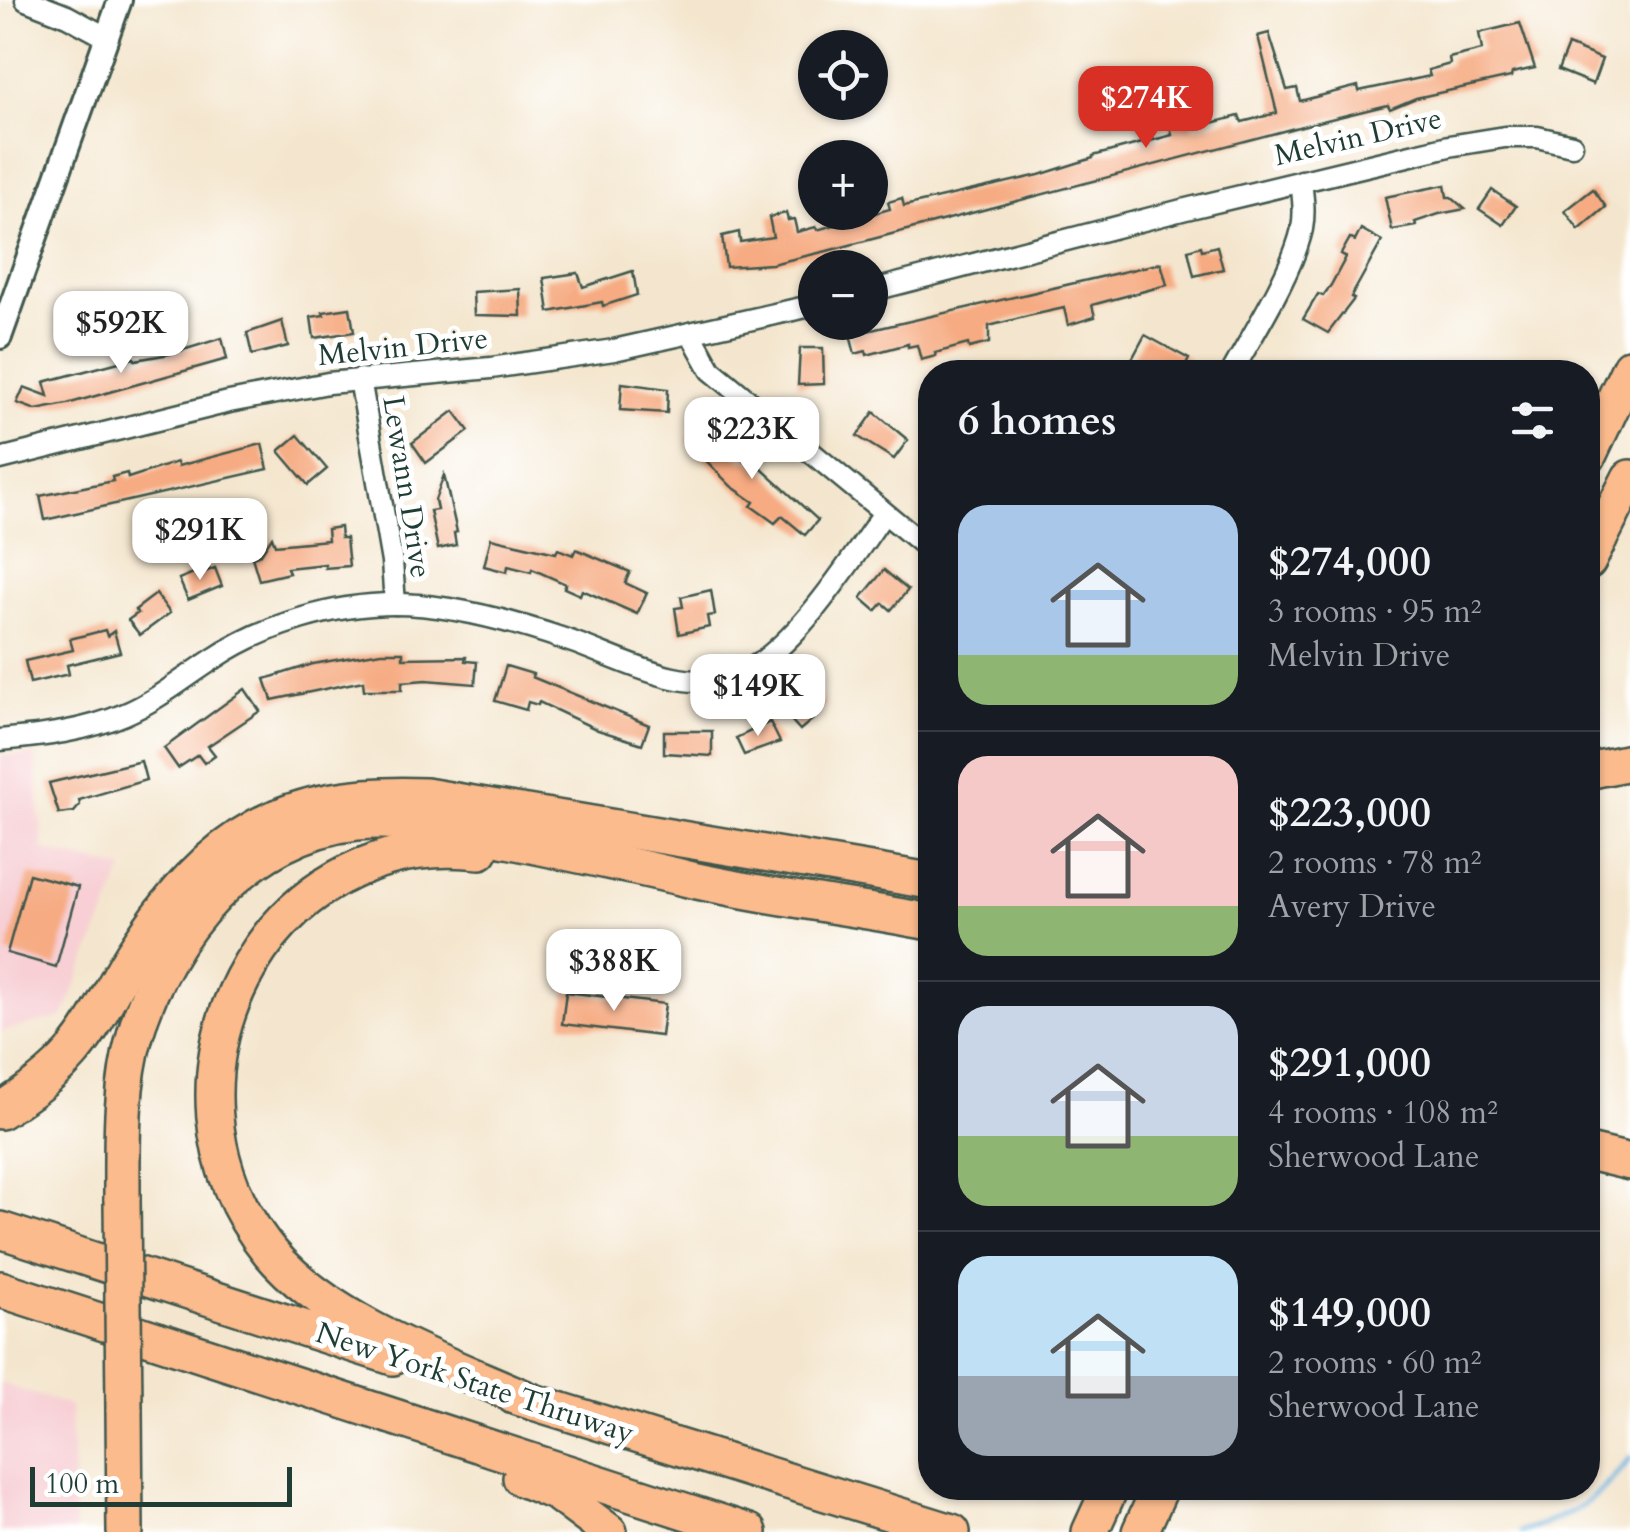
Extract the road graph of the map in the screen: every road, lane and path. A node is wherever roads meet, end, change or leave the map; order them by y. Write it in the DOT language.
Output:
graph roads {
  1 [pos="26,0"];
  2 [pos="120,0"];
  3 [pos="106,37"];
  4 [pos="1572,145"];
  5 [pos="1301,181"];
  6 [pos="888,286"];
  7 [pos="798,308"];
  8 [pos="690,334"];
  9 [pos="0,337"];
  10 [pos="1630,340"];
  11 [pos="1238,360"];
  12 [pos="1630,367"];
  13 [pos="360,379"];
  14 [pos="1600,394"];
  15 [pos="1600,431"];
  16 [pos="0,458"];
  17 [pos="1630,478"];
  18 [pos="884,514"];
  19 [pos="1600,537"];
  20 [pos="918,541"];
  21 [pos="395,604"];
  22 [pos="0,740"];
  23 [pos="1630,762"];
  24 [pos="1600,768"];
  25 [pos="637,866"];
  26 [pos="918,880"];
  27 [pos="918,919"];
  28 [pos="156,922"];
  29 [pos="0,1112"];
  30 [pos="1600,1136"];
  31 [pos="1630,1142"];
  32 [pos="1600,1155"];
  33 [pos="1630,1162"];
  34 [pos="112,1201"];
  35 [pos="0,1230"];
  36 [pos="0,1289"];
  37 [pos="533,1402"];
  38 [pos="113,1410"];
  39 [pos="394,1416"];
  40 [pos="1102,1500"];
  41 [pos="1154,1500"];
  42 [pos="1092,1527"];
  43 [pos="1140,1531"];
  44 [pos="102,1532"];
  45 [pos="125,1532"];
  46 [pos="608,1532"];
  47 [pos="749,1532"];
  48 [pos="952,1532"];
  1 -- 3 [label="street"];
  2 -- 3 [label="street"];
  3 -- 9 [label="street"];
  4 -- 5 [label="street, Melvin Drive"];
  5 -- 6 [label="street, Melvin Drive"];
  5 -- 11 [label="street"];
  7 -- 8 [label="street, Melvin Drive"];
  8 -- 13 [label="street, Melvin Drive"];
  8 -- 18 [label="street"];
  10 -- 14 [label="highway"];
  12 -- 15 [label="highway"];
  13 -- 16 [label="street, Melvin Drive"];
  13 -- 21 [label="street, Lewann Drive"];
  17 -- 19 [label="highway"];
  18 -- 20 [label="street"];
  18 -- 21 [label="street"];
  21 -- 22 [label="street"];
  23 -- 24 [label="highway"];
  25 -- 27 [label="highway"];
  25 -- 34 [label="highway"];
  25 -- 37 [label="highway"];
  26 -- 28 [label="highway"];
  28 -- 29 [label="highway"];
  28 -- 34 [label="highway"];
  30 -- 31 [label="highway"];
  32 -- 33 [label="highway"];
  34 -- 38 [label="highway, bridge"];
  35 -- 37 [label="highway, New York State Thruway"];
  36 -- 39 [label="highway, New York State Thruway"];
  37 -- 48 [label="highway, New York State Thruway"];
  38 -- 44 [label="highway"];
  38 -- 45 [label="highway"];
  39 -- 46 [label="highway"];
  39 -- 47 [label="highway, New York State Thruway"];
  40 -- 42 [label="highway"];
  41 -- 43 [label="highway"];
}
